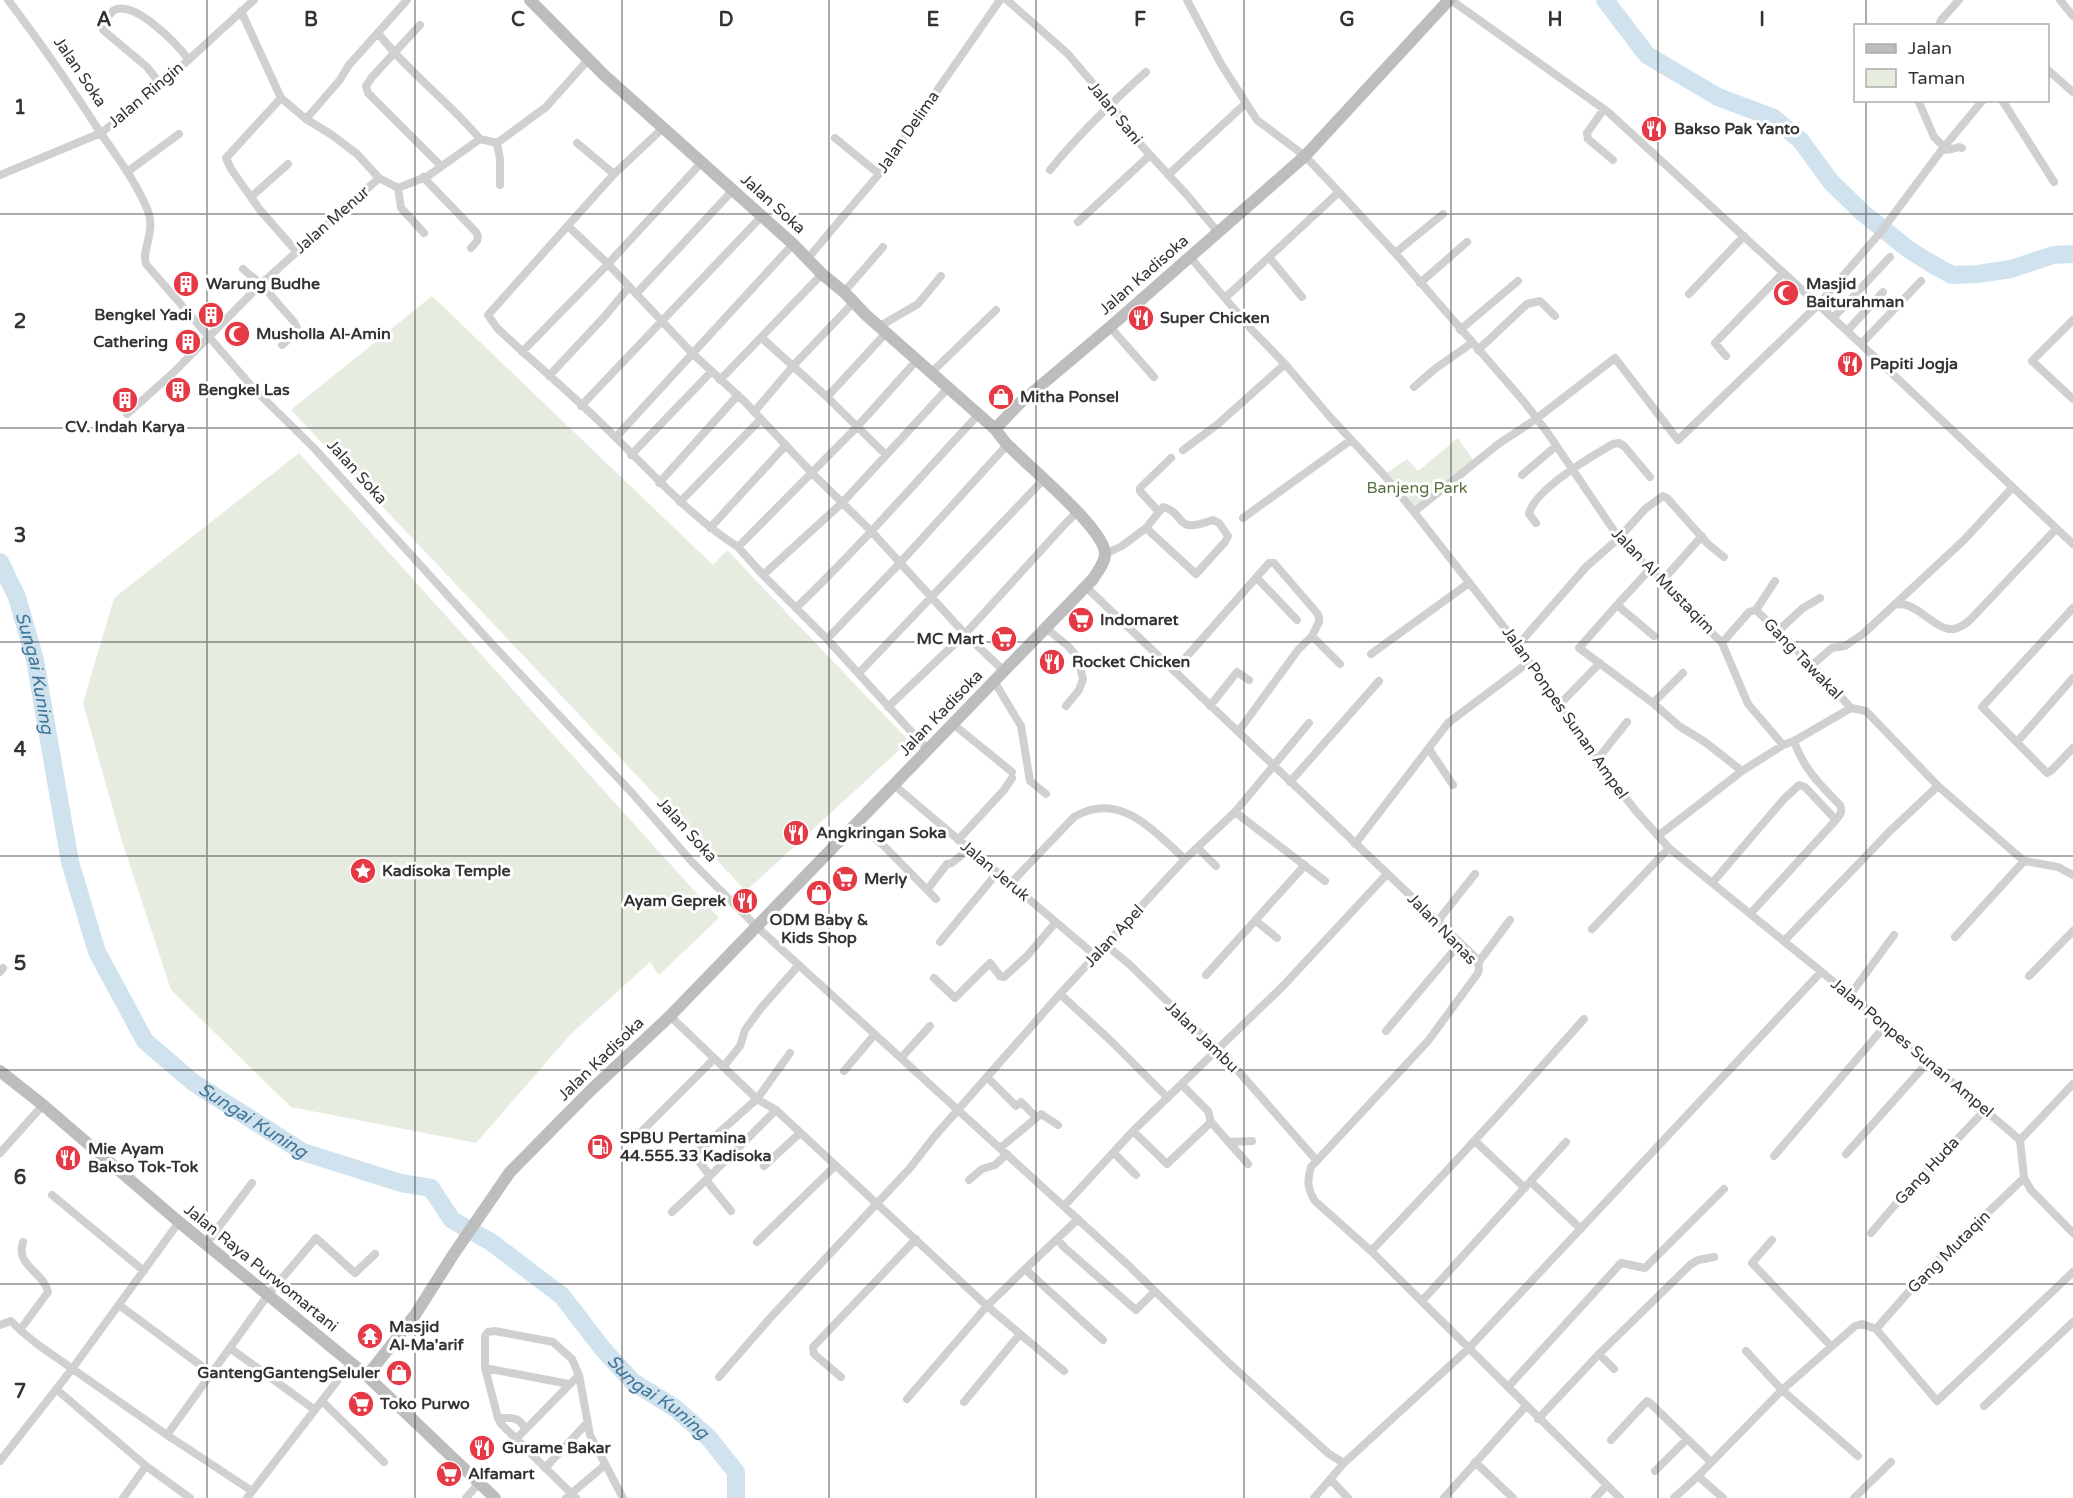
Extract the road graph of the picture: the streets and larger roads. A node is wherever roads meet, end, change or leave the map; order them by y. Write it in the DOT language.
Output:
graph roads {
  1 [pos="8,0"];
  2 [pos="254,0"];
  3 [pos="407,0"];
  4 [pos="530,0"];
  5 [pos="1000,0"];
  6 [pos="1007,0"];
  7 [pos="1187,0"];
  8 [pos="1450,0"];
  9 [pos="1959,0"];
  10 [pos="2060,0"];
  11 [pos="241,11"];
  12 [pos="2073,16"];
  13 [pos="1940,24"];
  14 [pos="420,25"];
  15 [pos="378,33"];
  16 [pos="394,54"];
  17 [pos="188,59"];
  18 [pos="588,60"];
  19 [pos="2049,71"];
  20 [pos="1146,72"];
  21 [pos="161,85"];
  22 [pos="2073,92"];
  23 [pos="281,98"];
  24 [pos="1919,102"];
  25 [pos="1981,102"];
  26 [pos="2003,102"];
  27 [pos="1110,104"];
  28 [pos="1245,104"];
  29 [pos="1604,109"];
  30 [pos="306,119"];
  31 [pos="663,128"];
  32 [pos="101,133"];
  33 [pos="179,134"];
  34 [pos="835,138"];
  35 [pos="480,139"];
  36 [pos="497,143"];
  37 [pos="577,143"];
  38 [pos="1944,148"];
  39 [pos="1962,148"];
  40 [pos="1150,155"];
  41 [pos="1305,156"];
  42 [pos="1613,160"];
  43 [pos="702,162"];
  44 [pos="288,164"];
  45 [pos="441,166"];
  46 [pos="1050,170"];
  47 [pos="127,172"];
  48 [pos="3,174"];
  49 [pos="614,174"];
  50 [pos="879,174"];
  51 [pos="1168,175"];
  52 [pos="423,177"];
  53 [pos="379,178"];
  54 [pos="2054,182"];
  55 [pos="500,185"];
  56 [pos="398,188"];
  57 [pos="733,190"];
  58 [pos="1339,192"];
  59 [pos="251,197"];
  60 [pos="1443,214"];
  61 [pos="761,217"];
  62 [pos="1078,222"];
  63 [pos="568,226"];
  64 [pos="1217,231"];
  65 [pos="424,233"];
  66 [pos="1744,236"];
  67 [pos="1467,242"];
  68 [pos="793,244"];
  69 [pos="883,247"];
  70 [pos="471,248"];
  71 [pos="296,251"];
  72 [pos="1395,253"];
  73 [pos="1190,257"];
  74 [pos="1269,257"];
  75 [pos="1890,257"];
  76 [pos="808,258"];
  77 [pos="608,264"];
  78 [pos="243,269"];
  79 [pos="1783,273"];
  80 [pos="822,274"];
  81 [pos="941,276"];
  82 [pos="1518,281"];
  83 [pos="1921,281"];
  84 [pos="1420,283"];
  85 [pos="261,284"];
  86 [pos="629,287"];
  87 [pos="1883,291"];
  88 [pos="844,292"];
  89 [pos="636,294"];
  90 [pos="1689,294"];
  91 [pos="1302,297"];
  92 [pos="1225,298"];
  93 [pos="854,302"];
  94 [pos="1818,305"];
  95 [pos="996,310"];
  96 [pos="1555,316"];
  97 [pos="1833,318"];
  98 [pos="2073,320"];
  99 [pos="660,321"];
  100 [pos="1110,327"];
  101 [pos="883,330"];
  102 [pos="1460,330"];
  103 [pos="1847,331"];
  104 [pos="208,336"];
  105 [pos="762,338"];
  106 [pos="282,345"];
  107 [pos="1862,345"];
  108 [pos="1475,346"];
  109 [pos="522,352"];
  110 [pos="692,353"];
  111 [pos="1726,356"];
  112 [pos="917,360"];
  113 [pos="1285,364"];
  114 [pos="793,366"];
  115 [pos="711,372"];
  116 [pos="932,372"];
  117 [pos="549,376"];
  118 [pos="1154,377"];
  119 [pos="720,380"];
  120 [pos="2073,384"];
  121 [pos="948,387"];
  122 [pos="1414,387"];
  123 [pos="2065,392"];
  124 [pos="738,395"];
  125 [pos="827,397"];
  126 [pos="2073,399"];
  127 [pos="581,406"];
  128 [pos="754,412"];
  129 [pos="127,414"];
  130 [pos="979,414"];
  131 [pos="760,419"];
  132 [pos="1536,420"];
  133 [pos="857,427"];
  134 [pos="995,429"];
  135 [pos="616,437"];
  136 [pos="1351,440"];
  137 [pos="786,445"];
  138 [pos="1007,445"];
  139 [pos="1556,446"];
  140 [pos="1184,450"];
  141 [pos="631,455"];
  142 [pos="886,455"];
  143 [pos="1171,458"];
  144 [pos="1572,468"];
  145 [pos="812,473"];
  146 [pos="1522,475"];
  147 [pos="1650,477"];
  148 [pos="1043,480"];
  149 [pos="659,483"];
  150 [pos="2012,488"];
  151 [pos="680,502"];
  152 [pos="842,503"];
  153 [pos="1158,511"];
  154 [pos="1077,512"];
  155 [pos="1414,512"];
  156 [pos="1243,518"];
  157 [pos="1536,523"];
  158 [pos="710,528"];
  159 [pos="1146,528"];
  160 [pos="2056,530"];
  161 [pos="872,532"];
  162 [pos="1702,536"];
  163 [pos="1619,538"];
  164 [pos="2073,544"];
  165 [pos="738,547"];
  166 [pos="1105,554"];
  167 [pos="1724,557"];
  168 [pos="899,564"];
  169 [pos="1650,569"];
  170 [pos="763,575"];
  171 [pos="1257,578"];
  172 [pos="1662,581"];
  173 [pos="1775,581"];
  174 [pos="1469,583"];
  175 [pos="1086,587"];
  176 [pos="932,598"];
  177 [pos="1820,598"];
  178 [pos="1895,604"];
  179 [pos="1617,605"];
  180 [pos="797,607"];
  181 [pos="2073,608"];
  182 [pos="1756,610"];
  183 [pos="1297,620"];
  184 [pos="1046,628"];
  185 [pos="1778,631"];
  186 [pos="965,634"];
  187 [pos="1312,636"];
  188 [pos="1654,636"];
  189 [pos="827,639"];
  190 [pos="1722,643"];
  191 [pos="1518,645"];
  192 [pos="1371,654"];
  193 [pos="1529,662"];
  194 [pos="1600,663"];
  195 [pos="1340,664"];
  196 [pos="1812,665"];
  197 [pos="1004,671"];
  198 [pos="1174,671"];
  199 [pos="859,673"];
  200 [pos="1683,673"];
  201 [pos="2073,678"];
  202 [pos="1249,680"];
  203 [pos="994,681"];
  204 [pos="1379,681"];
  205 [pos="1653,704"];
  206 [pos="1558,705"];
  207 [pos="1066,706"];
  208 [pos="1210,706"];
  209 [pos="888,707"];
  210 [pos="1851,708"];
  211 [pos="1627,722"];
  212 [pos="1309,723"];
  213 [pos="953,724"];
  214 [pos="1238,732"];
  215 [pos="1794,741"];
  216 [pos="2017,742"];
  217 [pos="1783,745"];
  218 [pos="2073,748"];
  219 [pos="1429,749"];
  220 [pos="928,750"];
  221 [pos="1596,762"];
  222 [pos="1274,766"];
  223 [pos="1742,771"];
  224 [pos="1290,782"];
  225 [pos="894,785"];
  226 [pos="1453,785"];
  227 [pos="1938,786"];
  228 [pos="1047,794"];
  229 [pos="1235,812"];
  230 [pos="1836,820"];
  231 [pos="857,823"];
  232 [pos="1658,836"];
  233 [pos="958,840"];
  234 [pos="1355,844"];
  235 [pos="1198,848"];
  236 [pos="1669,848"];
  237 [pos="969,849"];
  238 [pos="1185,860"];
  239 [pos="2024,861"];
  240 [pos="1305,865"];
  241 [pos="1216,866"];
  242 [pos="997,873"];
  243 [pos="1387,874"];
  244 [pos="1475,874"];
  245 [pos="2073,875"];
  246 [pos="1325,881"];
  247 [pos="1713,882"];
  248 [pos="1010,884"];
  249 [pos="927,890"];
  250 [pos="936,899"];
  251 [pos="1751,913"];
  252 [pos="1510,920"];
  253 [pos="1256,921"];
  254 [pos="1056,922"];
  255 [pos="1437,922"];
  256 [pos="756,926"];
  257 [pos="1592,929"];
  258 [pos="2073,931"];
  259 [pos="1894,935"];
  260 [pos="1277,938"];
  261 [pos="1955,938"];
  262 [pos="1784,941"];
  263 [pos="940,942"];
  264 [pos="1460,943"];
  265 [pos="1106,945"];
  266 [pos="1096,956"];
  267 [pos="1478,963"];
  268 [pos="798,966"];
  269 [pos="1821,972"];
  270 [pos="1206,975"];
  271 [pos="2029,976"];
  272 [pos="934,978"];
  273 [pos="1060,994"];
  274 [pos="1851,995"];
  275 [pos="670,1016"];
  276 [pos="1584,1020"];
  277 [pos="930,1026"];
  278 [pos="1885,1026"];
  279 [pos="1386,1031"];
  280 [pos="875,1034"];
  281 [pos="1219,1049"];
  282 [pos="790,1053"];
  283 [pos="901,1058"];
  284 [pos="714,1059"];
  285 [pos="1929,1062"];
  286 [pos="724,1066"];
  287 [pos="0,1071"];
  288 [pos="844,1071"];
  289 [pos="987,1077"];
  290 [pos="2073,1084"];
  291 [pos="1182,1085"];
  292 [pos="1168,1098"];
  293 [pos="757,1099"];
  294 [pos="43,1105"];
  295 [pos="959,1109"];
  296 [pos="776,1110"];
  297 [pos="1985,1110"];
  298 [pos="1036,1117"];
  299 [pos="1211,1122"];
  300 [pos="1058,1125"];
  301 [pos="1133,1131"];
  302 [pos="641,1132"];
  303 [pos="800,1133"];
  304 [pos="2020,1140"];
  305 [pos="1252,1141"];
  306 [pos="1230,1142"];
  307 [pos="1476,1142"];
  308 [pos="1566,1142"];
  309 [pos="1004,1151"];
  310 [pos="0,1153"];
  311 [pos="1113,1153"];
  312 [pos="1846,1154"];
  313 [pos="1774,1156"];
  314 [pos="1317,1161"];
  315 [pos="1248,1164"];
  316 [pos="764,1166"];
  317 [pos="835,1166"];
  318 [pos="1137,1175"];
  319 [pos="708,1178"];
  320 [pos="2024,1178"];
  321 [pos="969,1180"];
  322 [pos="252,1183"];
  323 [pos="1528,1185"];
  324 [pos="1724,1189"];
  325 [pos="52,1196"];
  326 [pos="877,1203"];
  327 [pos="1064,1206"];
  328 [pos="731,1211"];
  329 [pos="672,1212"];
  330 [pos="1078,1219"];
  331 [pos="179,1222"];
  332 [pos="1581,1229"];
  333 [pos="1871,1233"];
  334 [pos="2073,1233"];
  335 [pos="916,1239"];
  336 [pos="1057,1239"];
  337 [pos="1772,1240"];
  338 [pos="23,1242"];
  339 [pos="757,1242"];
  340 [pos="206,1244"];
  341 [pos="1371,1251"];
  342 [pos="375,1254"];
  343 [pos="1714,1257"];
  344 [pos="1025,1269"];
  345 [pos="144,1271"];
  346 [pos="2073,1272"];
  347 [pos="1155,1291"];
  348 [pos="268,1295"];
  349 [pos="1422,1301"];
  350 [pos="119,1305"];
  351 [pos="987,1306"];
  352 [pos="2073,1322"];
  353 [pos="0,1325"];
  354 [pos="1876,1329"];
  355 [pos="20,1330"];
  356 [pos="1020,1334"];
  357 [pos="1103,1340"];
  358 [pos="1831,1346"];
  359 [pos="230,1348"];
  360 [pos="1468,1349"];
  361 [pos="1746,1351"];
  362 [pos="1599,1354"];
  363 [pos="351,1363"];
  364 [pos="485,1368"];
  365 [pos="72,1369"];
  366 [pos="1614,1369"];
  367 [pos="1064,1371"];
  368 [pos="211,1373"];
  369 [pos="579,1375"];
  370 [pos="367,1376"];
  371 [pos="719,1377"];
  372 [pos="841,1377"];
  373 [pos="569,1384"];
  374 [pos="1508,1386"];
  375 [pos="56,1389"];
  376 [pos="1782,1390"];
  377 [pos="907,1399"];
  378 [pos="321,1401"];
  379 [pos="964,1402"];
  380 [pos="1526,1406"];
  381 [pos="1984,1406"];
  382 [pos="315,1410"];
  383 [pos="498,1419"];
  384 [pos="1538,1419"];
  385 [pos="587,1423"];
  386 [pos="525,1429"];
  387 [pos="167,1435"];
  388 [pos="516,1439"];
  389 [pos="1687,1439"];
  390 [pos="1611,1440"];
  391 [pos="1858,1456"];
  392 [pos="0,1461"];
  393 [pos="1710,1461"];
  394 [pos="384,1462"];
  395 [pos="1344,1462"];
  396 [pos="1475,1462"];
  397 [pos="1891,1462"];
  398 [pos="605,1465"];
  399 [pos="146,1466"];
  400 [pos="545,1468"];
  401 [pos="1655,1470"];
  402 [pos="1698,1476"];
  403 [pos="1331,1480"];
  404 [pos="479,1483"];
  405 [pos="1606,1486"];
  406 [pos="250,1495"];
  407 [pos="571,1496"];
  408 [pos="123,1498"];
  409 [pos="190,1498"];
  410 [pos="466,1498"];
  411 [pos="495,1498"];
  412 [pos="623,1498"];
  413 [pos="1314,1498"];
  414 [pos="1348,1498"];
  415 [pos="1444,1498"];
  416 [pos="1513,1498"];
  417 [pos="1595,1498"];
  418 [pos="1620,1498"];
  419 [pos="1674,1498"];
  420 [pos="1723,1498"];
  421 [pos="1854,1498"];
  1 -- 32 [label="street, Jalan Soka"];
  2 -- 11 [label="street, Jalan Ringin"];
  3 -- 15 [label="street"];
  4 -- 18 [label="street, Jalan Soka"];
  5 -- 50 [label="street, Jalan Delima"];
  6 -- 27 [label="street, Jalan Sani"];
  7 -- 28 [label="street, Jalan Al Mustaqim"];
  8 -- 29 [label="street"];
  8 -- 41 [label="street, Jalan Kadisoka"];
  9 -- 13 [label="street"];
  10 -- 12 [label="street"];
  11 -- 17 [label="street, Jalan Ringin"];
  11 -- 23 [label="street"];
  14 -- 16 [label="street"];
  15 -- 16 [label="street"];
  15 -- 30 [label="street"];
  16 -- 35 [label="street"];
  16 -- 45 [label="street"];
  17 -- 21 [label="street, Jalan Ringin"];
  17 -- 21 [label="street"];
  18 -- 31 [label="street, Jalan Soka"];
  18 -- 36 [label="street"];
  19 -- 22 [label="street"];
  20 -- 27 [label="street"];
  21 -- 32 [label="street, Jalan Ringin"];
  23 -- 30 [label="street"];
  23 -- 59 [label="street"];
  24 -- 38 [label="street"];
  25 -- 38 [label="street"];
  26 -- 54 [label="street"];
  27 -- 40 [label="street, Jalan Sani"];
  27 -- 46 [label="street"];
  28 -- 41 [label="street, Jalan Al Mustaqim"];
  28 -- 51 [label="street"];
  29 -- 42 [label="street"];
  29 -- 66 [label="street"];
  30 -- 53 [label="street"];
  31 -- 43 [label="street, Jalan Soka"];
  31 -- 49 [label="street"];
  32 -- 47 [label="street, Jalan Soka"];
  32 -- 48 [label="street, Jalan Ringin"];
  33 -- 47 [label="street"];
  34 -- 50 [label="street"];
  35 -- 36 [label="street"];
  35 -- 45 [label="street"];
  36 -- 55 [label="street"];
  37 -- 49 [label="street"];
  38 -- 39 [label="street"];
  38 -- 94 [label="street"];
  40 -- 51 [label="street, Jalan Sani"];
  40 -- 62 [label="street"];
  41 -- 58 [label="street, Jalan Al Mustaqim"];
  41 -- 64 [label="street, Jalan Kadisoka"];
  43 -- 57 [label="street, Jalan Soka"];
  43 -- 77 [label="street"];
  44 -- 59 [label="street"];
  45 -- 52 [label="street"];
  47 -- 104 [label="street, Jalan Soka"];
  49 -- 63 [label="street"];
  50 -- 76 [label="street, Jalan Delima"];
  51 -- 64 [label="street, Jalan Sani"];
  52 -- 56 [label="street"];
  52 -- 70 [label="street"];
  53 -- 56 [label="street"];
  53 -- 71 [label="street, Jalan Menur"];
  56 -- 65 [label="street"];
  57 -- 61 [label="street, Jalan Soka"];
  57 -- 89 [label="street"];
  58 -- 72 [label="street, Jalan Al Mustaqim"];
  58 -- 74 [label="street"];
  59 -- 71 [label="street"];
  60 -- 72 [label="street"];
  61 -- 68 [label="street, Jalan Soka"];
  61 -- 99 [label="street"];
  63 -- 77 [label="street"];
  63 -- 109 [label="street"];
  64 -- 73 [label="street, Jalan Kadisoka"];
  66 -- 79 [label="street"];
  66 -- 90 [label="street"];
  67 -- 84 [label="street"];
  68 -- 76 [label="street, Jalan Soka"];
  68 -- 110 [label="street"];
  69 -- 88 [label="street"];
  71 -- 85 [label="street, Jalan Menur"];
  72 -- 84 [label="street, Jalan Al Mustaqim"];
  73 -- 92 [label="street, Jalan Ponpes Sunan Ampel"];
  73 -- 100 [label="street, Jalan Kadisoka"];
  74 -- 91 [label="street"];
  74 -- 92 [label="street"];
  75 -- 97 [label="street"];
  76 -- 80 [label="street, Jalan Soka"];
  77 -- 86 [label="street"];
  77 -- 109 [label="street"];
  78 -- 85 [label="street"];
  79 -- 94 [label="street"];
  79 -- 111 [label="street"];
  80 -- 88 [label="street, Jalan Soka"];
  80 -- 105 [label="street"];
  81 -- 101 [label="street"];
  82 -- 102 [label="street"];
  83 -- 107 [label="street"];
  84 -- 102 [label="street, Jalan Al Mustaqim"];
  85 -- 104 [label="street, Jalan Menur"];
  85 -- 106 [label="street"];
  86 -- 89 [label="street"];
  86 -- 117 [label="street"];
  87 -- 103 [label="street"];
  88 -- 93 [label="street, Jalan Soka"];
  89 -- 99 [label="street"];
  92 -- 113 [label="street, Jalan Ponpes Sunan Ampel"];
  93 -- 101 [label="street, Jalan Soka"];
  93 -- 114 [label="street"];
  94 -- 97 [label="street"];
  94 -- 132 [label="street"];
  95 -- 116 [label="street"];
  96 -- 108 [label="street"];
  97 -- 103 [label="street"];
  98 -- 123 [label="street"];
  99 -- 110 [label="street"];
  99 -- 127 [label="street"];
  100 -- 118 [label="street"];
  100 -- 134 [label="street, Jalan Kadisoka"];
  101 -- 112 [label="street, Jalan Soka"];
  101 -- 125 [label="street"];
  102 -- 108 [label="street, Jalan Al Mustaqim"];
  103 -- 107 [label="street"];
  104 -- 129 [label="street, Jalan Menur"];
  104 -- 256 [label="street, Jalan Soka"];
  105 -- 114 [label="street"];
  105 -- 119 [label="street"];
  107 -- 150 [label="street"];
  108 -- 122 [label="street"];
  108 -- 132 [label="street, Jalan Al Mustaqim"];
  109 -- 117 [label="street"];
  110 -- 115 [label="street"];
  110 -- 135 [label="street"];
  112 -- 116 [label="street, Jalan Soka"];
  112 -- 133 [label="street"];
  113 -- 136 [label="street, Jalan Ponpes Sunan Ampel"];
  113 -- 140 [label="street"];
  114 -- 125 [label="street"];
  114 -- 128 [label="street"];
  115 -- 119 [label="street"];
  115 -- 141 [label="street"];
  116 -- 121 [label="street, Jalan Soka"];
  117 -- 127 [label="street"];
  119 -- 124 [label="street"];
  120 -- 123 [label="street"];
  121 -- 130 [label="street, Jalan Soka"];
  121 -- 142 [label="street"];
  123 -- 126 [label="street"];
  124 -- 128 [label="street"];
  124 -- 149 [label="street"];
  125 -- 133 [label="street"];
  127 -- 135 [label="street"];
  128 -- 131 [label="street"];
  130 -- 134 [label="street, Jalan Soka"];
  130 -- 161 [label="street"];
  131 -- 137 [label="street"];
  131 -- 151 [label="street"];
  132 -- 139 [label="street, Jalan Al Mustaqim"];
  132 -- 155 [label="street"];
  133 -- 142 [label="street"];
  133 -- 145 [label="street"];
  134 -- 138 [label="street"];
  135 -- 141 [label="street"];
  136 -- 155 [label="street, Jalan Ponpes Sunan Ampel"];
  136 -- 156 [label="street"];
  137 -- 145 [label="street"];
  137 -- 158 [label="street"];
  138 -- 148 [label="street"];
  138 -- 168 [label="street"];
  139 -- 144 [label="street, Jalan Al Mustaqim"];
  139 -- 146 [label="street"];
  141 -- 149 [label="street"];
  142 -- 152 [label="street"];
  143 -- 153 [label="street"];
  144 -- 147 [label="street"];
  144 -- 157 [label="street"];
  144 -- 163 [label="street, Jalan Al Mustaqim"];
  145 -- 152 [label="street"];
  145 -- 165 [label="street"];
  148 -- 154 [label="street"];
  148 -- 176 [label="street"];
  149 -- 151 [label="street"];
  150 -- 160 [label="street"];
  150 -- 178 [label="street"];
  151 -- 158 [label="street"];
  152 -- 161 [label="street"];
  152 -- 170 [label="street"];
  153 -- 159 [label="street"];
  153 -- 159 [label="street"];
  154 -- 166 [label="street"];
  154 -- 186 [label="street"];
  155 -- 174 [label="street, Jalan Ponpes Sunan Ampel"];
  158 -- 165 [label="street"];
  159 -- 166 [label="street"];
  160 -- 164 [label="street"];
  160 -- 178 [label="street"];
  161 -- 168 [label="street"];
  161 -- 180 [label="street"];
  162 -- 163 [label="street"];
  162 -- 167 [label="street"];
  162 -- 172 [label="street"];
  163 -- 169 [label="street, Jalan Al Mustaqim"];
  163 -- 191 [label="street"];
  165 -- 170 [label="street"];
  166 -- 175 [label="street, Jalan Kadisoka"];
  168 -- 176 [label="street"];
  168 -- 189 [label="street"];
  169 -- 172 [label="street, Jalan Al Mustaqim"];
  169 -- 179 [label="street"];
  170 -- 180 [label="street"];
  171 -- 183 [label="street"];
  171 -- 187 [label="street"];
  171 -- 198 [label="street"];
  172 -- 190 [label="street, Jalan Al Mustaqim"];
  173 -- 182 [label="street"];
  174 -- 191 [label="street, Jalan Ponpes Sunan Ampel"];
  174 -- 192 [label="street"];
  175 -- 184 [label="street, Jalan Kadisoka"];
  175 -- 198 [label="street, Jalan Nanas"];
  176 -- 186 [label="street"];
  176 -- 199 [label="street"];
  177 -- 185 [label="street"];
  178 -- 196 [label="street"];
  179 -- 188 [label="street"];
  179 -- 194 [label="street"];
  180 -- 189 [label="street"];
  181 -- 216 [label="street"];
  182 -- 185 [label="street, Gang Tawakal"];
  182 -- 190 [label="street"];
  184 -- 197 [label="street, Jalan Kadisoka"];
  184 -- 207 [label="street"];
  185 -- 196 [label="street, Gang Tawakal"];
  186 -- 197 [label="street"];
  186 -- 209 [label="street"];
  187 -- 195 [label="street"];
  187 -- 214 [label="street"];
  189 -- 199 [label="street"];
  190 -- 217 [label="street, Jalan Al Mustaqim"];
  191 -- 193 [label="street, Jalan Ponpes Sunan Ampel"];
  193 -- 206 [label="street, Jalan Ponpes Sunan Ampel"];
  193 -- 219 [label="street"];
  194 -- 205 [label="street"];
  194 -- 206 [label="street"];
  196 -- 210 [label="street, Gang Tawakal"];
  197 -- 203 [label="street, Jalan Kadisoka"];
  198 -- 208 [label="street, Jalan Nanas"];
  199 -- 209 [label="street"];
  200 -- 205 [label="street"];
  201 -- 216 [label="street"];
  202 -- 208 [label="street"];
  203 -- 213 [label="street, Jalan Kadisoka"];
  203 -- 228 [label="street"];
  204 -- 224 [label="street"];
  205 -- 223 [label="street"];
  206 -- 221 [label="street, Jalan Ponpes Sunan Ampel"];
  208 -- 214 [label="street, Jalan Nanas"];
  209 -- 220 [label="street"];
  210 -- 215 [label="street"];
  210 -- 227 [label="street, Gang Tawakal"];
  211 -- 221 [label="street"];
  212 -- 222 [label="street, Jalan Apel"];
  213 -- 220 [label="street, Jalan Kadisoka"];
  213 -- 233 [label="street"];
  214 -- 222 [label="street, Jalan Nanas"];
  215 -- 217 [label="street"];
  215 -- 230 [label="street"];
  216 -- 218 [label="street"];
  217 -- 223 [label="street"];
  219 -- 226 [label="street"];
  219 -- 234 [label="street"];
  220 -- 225 [label="street, Jalan Kadisoka"];
  221 -- 232 [label="street, Jalan Ponpes Sunan Ampel"];
  222 -- 224 [label="street, Jalan Nanas"];
  222 -- 229 [label="street, Jalan Apel"];
  223 -- 232 [label="street"];
  224 -- 234 [label="street, Jalan Nanas"];
  225 -- 231 [label="street, Jalan Kadisoka"];
  225 -- 233 [label="street, Jalan Jeruk"];
  227 -- 239 [label="street, Gang Tawakal"];
  227 -- 262 [label="street"];
  229 -- 235 [label="street, Jalan Apel"];
  229 -- 240 [label="street"];
  230 -- 247 [label="street"];
  230 -- 251 [label="street"];
  231 -- 249 [label="street"];
  231 -- 256 [label="street, Jalan Kadisoka"];
  232 -- 236 [label="street, Jalan Ponpes Sunan Ampel"];
  233 -- 237 [label="street, Jalan Jeruk"];
  234 -- 243 [label="street, Jalan Nanas"];
  235 -- 238 [label="street, Jalan Apel"];
  235 -- 241 [label="street"];
  236 -- 247 [label="street, Jalan Ponpes Sunan Ampel"];
  236 -- 257 [label="street"];
  237 -- 242 [label="street, Jalan Jeruk"];
  237 -- 249 [label="street"];
  238 -- 248 [label="street"];
  238 -- 265 [label="street, Jalan Apel"];
  239 -- 245 [label="street"];
  239 -- 261 [label="street"];
  240 -- 246 [label="street"];
  240 -- 253 [label="street"];
  242 -- 248 [label="street, Jalan Jeruk"];
  242 -- 263 [label="street"];
  243 -- 255 [label="street, Jalan Nanas"];
  243 -- 281 [label="street"];
  244 -- 255 [label="street"];
  247 -- 251 [label="street, Jalan Ponpes Sunan Ampel"];
  248 -- 254 [label="street, Jalan Jeruk"];
  249 -- 250 [label="street"];
  251 -- 262 [label="street, Jalan Ponpes Sunan Ampel"];
  252 -- 267 [label="street"];
  253 -- 260 [label="street"];
  253 -- 270 [label="street"];
  254 -- 266 [label="street, Jalan Jeruk"];
  254 -- 272 [label="street"];
  255 -- 264 [label="street, Jalan Nanas"];
  256 -- 268 [label="street, Jalan Soka"];
  256 -- 275 [label="street, Jalan Kadisoka"];
  258 -- 271 [label="street"];
  259 -- 274 [label="street"];
  262 -- 269 [label="street, Jalan Ponpes Sunan Ampel"];
  264 -- 267 [label="street, Jalan Nanas"];
  264 -- 279 [label="street"];
  265 -- 266 [label="street, Jalan Apel"];
  265 -- 281 [label="street, Jalan Jambu"];
  266 -- 273 [label="street, Jalan Apel"];
  267 -- 314 [label="street, Jalan Nanas"];
  268 -- 280 [label="street, Jalan Soka"];
  268 -- 286 [label="street"];
  269 -- 274 [label="street, Jalan Ponpes Sunan Ampel"];
  269 -- 332 [label="street"];
  273 -- 289 [label="street, Jalan Apel"];
  273 -- 292 [label="street"];
  274 -- 278 [label="street, Jalan Ponpes Sunan Ampel"];
  275 -- 284 [label="street"];
  275 -- 370 [label="street, Jalan Kadisoka"];
  276 -- 307 [label="street"];
  277 -- 283 [label="street"];
  278 -- 285 [label="street, Jalan Ponpes Sunan Ampel"];
  278 -- 313 [label="street"];
  280 -- 283 [label="street, Jalan Soka"];
  280 -- 288 [label="street"];
  281 -- 291 [label="street"];
  281 -- 314 [label="street, Jalan Jambu"];
  282 -- 293 [label="street"];
  283 -- 295 [label="street, Jalan Soka"];
  284 -- 286 [label="street"];
  284 -- 302 [label="street"];
  285 -- 297 [label="street, Jalan Ponpes Sunan Ampel"];
  285 -- 312 [label="street"];
  286 -- 293 [label="street"];
  287 -- 294 [label="street, Jalan Raya Purwomartani"];
  289 -- 295 [label="street, Jalan Apel"];
  289 -- 298 [label="street"];
  290 -- 304 [label="street"];
  291 -- 292 [label="street"];
  291 -- 299 [label="street"];
  292 -- 301 [label="street"];
  293 -- 296 [label="street"];
  293 -- 319 [label="street"];
  294 -- 310 [label="street"];
  294 -- 331 [label="street, Jalan Raya Purwomartani"];
  295 -- 309 [label="street, Jalan Soka"];
  295 -- 326 [label="street, Jalan Apel"];
  296 -- 303 [label="street"];
  296 -- 319 [label="street"];
  297 -- 304 [label="street, Jalan Ponpes Sunan Ampel"];
  297 -- 333 [label="street, Gang Huda"];
  298 -- 300 [label="street"];
  298 -- 309 [label="street"];
  299 -- 301 [label="street"];
  299 -- 306 [label="street"];
  301 -- 311 [label="street"];
  303 -- 316 [label="street"];
  303 -- 317 [label="street"];
  304 -- 320 [label="street"];
  305 -- 306 [label="street"];
  306 -- 315 [label="street"];
  307 -- 323 [label="street"];
  307 -- 341 [label="street"];
  308 -- 323 [label="street"];
  309 -- 321 [label="street"];
  309 -- 327 [label="street, Jalan Soka"];
  311 -- 318 [label="street"];
  311 -- 327 [label="street"];
  314 -- 341 [label="street, Jalan Nanas"];
  317 -- 326 [label="street"];
  317 -- 339 [label="street"];
  319 -- 328 [label="street"];
  319 -- 329 [label="street"];
  320 -- 334 [label="street"];
  320 -- 354 [label="street, Gang Mutaqin"];
  322 -- 340 [label="street"];
  323 -- 332 [label="street"];
  323 -- 349 [label="street"];
  324 -- 374 [label="street"];
  325 -- 345 [label="street"];
  326 -- 335 [label="street"];
  326 -- 371 [label="street, Jalan Apel"];
  327 -- 330 [label="street, Jalan Soka"];
  330 -- 336 [label="street"];
  330 -- 347 [label="street, Jalan Soka"];
  331 -- 340 [label="street, Jalan Raya Purwomartani"];
  331 -- 345 [label="street"];
  332 -- 360 [label="street"];
  335 -- 351 [label="street"];
  335 -- 372 [label="street"];
  336 -- 344 [label="street"];
  336 -- 347 [label="street"];
  337 -- 358 [label="street"];
  338 -- 355 [label="street"];
  340 -- 348 [label="street, Jalan Raya Purwomartani"];
  341 -- 349 [label="street, Jalan Nanas"];
  342 -- 348 [label="street"];
  343 -- 362 [label="street"];
  344 -- 351 [label="street"];
  344 -- 357 [label="street"];
  345 -- 350 [label="street"];
  346 -- 354 [label="street"];
  347 -- 395 [label="street, Jalan Soka"];
  348 -- 359 [label="street"];
  348 -- 363 [label="street, Jalan Raya Purwomartani"];
  349 -- 360 [label="street, Jalan Nanas"];
  350 -- 365 [label="street"];
  350 -- 368 [label="street"];
  351 -- 356 [label="street"];
  351 -- 377 [label="street"];
  352 -- 381 [label="street"];
  353 -- 355 [label="street"];
  354 -- 358 [label="street"];
  355 -- 365 [label="street"];
  356 -- 367 [label="street"];
  356 -- 379 [label="street"];
  358 -- 376 [label="street"];
  359 -- 368 [label="street"];
  359 -- 382 [label="street"];
  360 -- 374 [label="street, Jalan Nanas"];
  360 -- 395 [label="street"];
  361 -- 376 [label="street"];
  362 -- 366 [label="street"];
  362 -- 384 [label="street"];
  363 -- 370 [label="street, Jalan Raya Purwomartani"];
  363 -- 378 [label="street"];
  364 -- 369 [label="street"];
  364 -- 373 [label="street"];
  364 -- 383 [label="street"];
  365 -- 375 [label="street"];
  365 -- 387 [label="street"];
  368 -- 387 [label="street"];
  369 -- 373 [label="street"];
  369 -- 385 [label="street"];
  370 -- 404 [label="street, Jalan Raya Purwomartani"];
  373 -- 386 [label="street"];
  374 -- 380 [label="street, Jalan Nanas"];
  375 -- 392 [label="street"];
  375 -- 399 [label="street"];
  376 -- 391 [label="street"];
  376 -- 393 [label="street"];
  378 -- 382 [label="street"];
  378 -- 394 [label="street"];
  380 -- 384 [label="street, Jalan Nanas"];
  380 -- 396 [label="street"];
  382 -- 406 [label="street"];
  383 -- 386 [label="street"];
  383 -- 388 [label="street"];
  384 -- 405 [label="street, Jalan Nanas"];
  385 -- 398 [label="street"];
  385 -- 400 [label="street"];
  386 -- 388 [label="street"];
  387 -- 406 [label="street"];
  388 -- 400 [label="street"];
  389 -- 390 [label="street"];
  389 -- 393 [label="street"];
  389 -- 401 [label="street"];
  393 -- 402 [label="street"];
  395 -- 403 [label="street"];
  396 -- 415 [label="street"];
  396 -- 416 [label="street"];
  397 -- 421 [label="street"];
  398 -- 407 [label="street"];
  398 -- 412 [label="street"];
  399 -- 408 [label="street"];
  399 -- 409 [label="street"];
  400 -- 407 [label="street"];
  402 -- 419 [label="street"];
  402 -- 420 [label="street"];
  403 -- 413 [label="street"];
  403 -- 414 [label="street"];
  404 -- 410 [label="street"];
  404 -- 411 [label="street, Jalan Raya Purwomartani"];
  405 -- 417 [label="street"];
  405 -- 418 [label="street, Jalan Nanas"];
}
